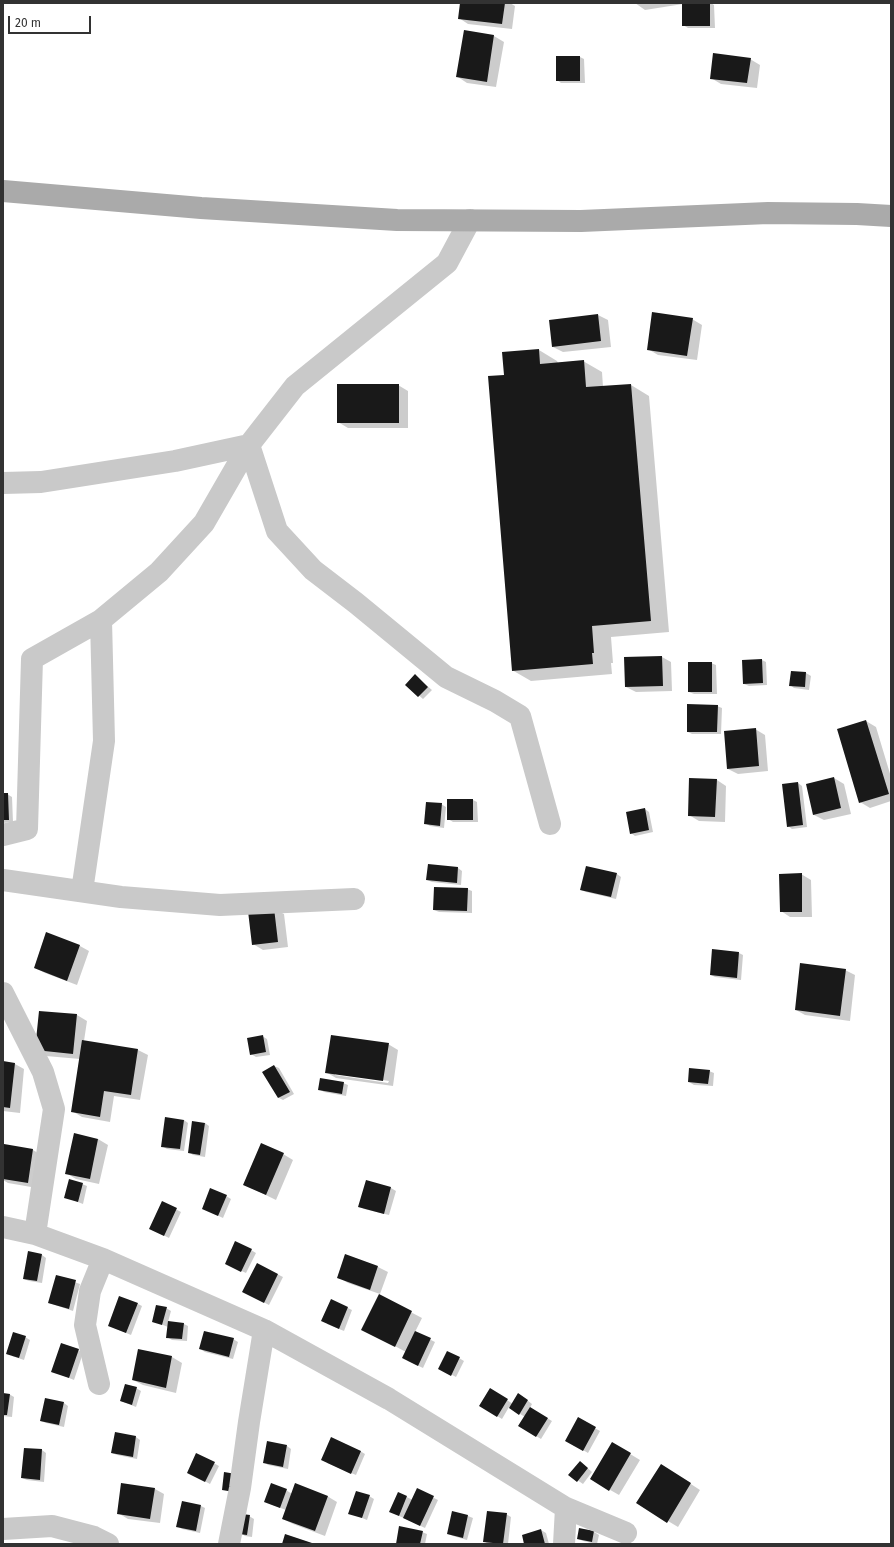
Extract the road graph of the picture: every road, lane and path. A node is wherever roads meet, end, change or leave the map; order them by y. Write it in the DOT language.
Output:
graph roads {
  1 [pos="3,191"];
  2 [pos="891,216"];
  3 [pos="470,220"];
  4 [pos="249,446"];
  5 [pos="3,483"];
  6 [pos="100,620"];
  7 [pos="550,824"];
  8 [pos="3,835"];
  9 [pos="3,880"];
  10 [pos="82,891"];
  11 [pos="354,899"];
  12 [pos="3,993"];
  13 [pos="3,1227"];
  14 [pos="35,1234"];
  15 [pos="103,1259"];
  16 [pos="264,1330"];
  17 [pos="99,1384"];
  18 [pos="566,1508"];
  19 [pos="3,1529"];
  20 [pos="626,1533"];
  21 [pos="108,1544"];
  22 [pos="229,1544"];
  23 [pos="564,1544"];
  1 -- 3 [label="main road"];
  2 -- 3 [label="main road"];
  3 -- 4 [label="street"];
  4 -- 5 [label="street"];
  4 -- 6 [label="street"];
  4 -- 7 [label="street"];
  6 -- 8 [label="street"];
  6 -- 10 [label="street"];
  9 -- 10 [label="street"];
  10 -- 11 [label="street"];
  12 -- 14 [label="street"];
  13 -- 14 [label="street"];
  14 -- 15 [label="street"];
  15 -- 16 [label="street"];
  15 -- 17 [label="street"];
  16 -- 18 [label="street"];
  16 -- 22 [label="street"];
  18 -- 20 [label="street"];
  18 -- 23 [label="street"];
  19 -- 21 [label="street"];
}
